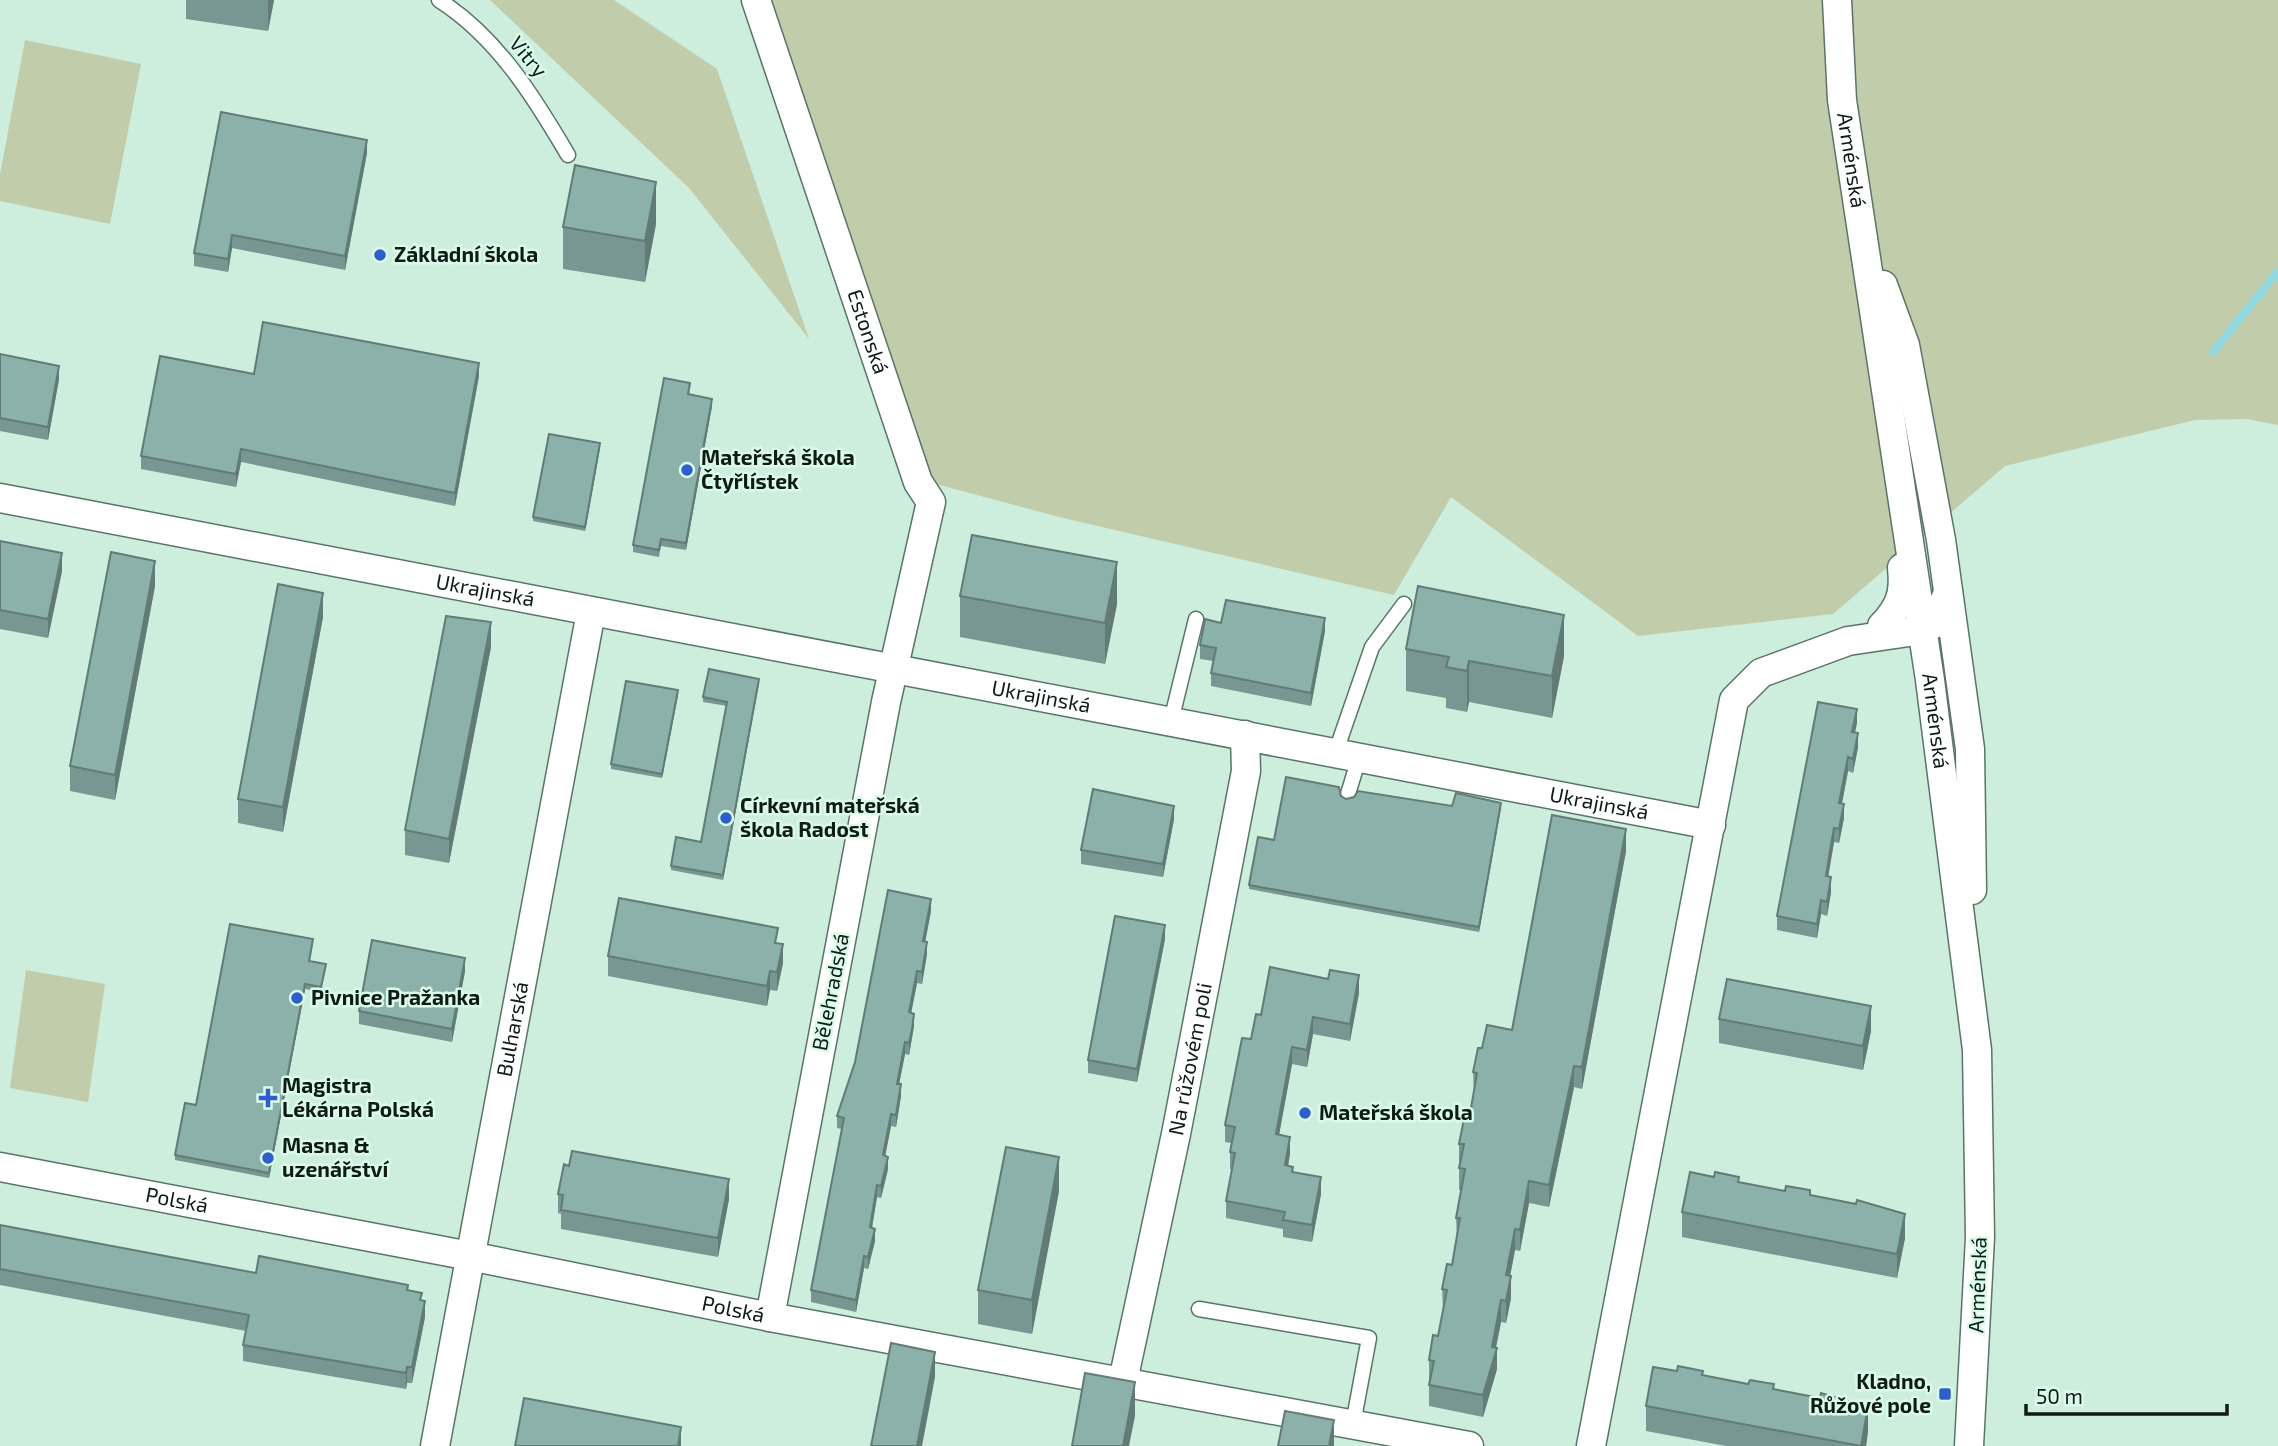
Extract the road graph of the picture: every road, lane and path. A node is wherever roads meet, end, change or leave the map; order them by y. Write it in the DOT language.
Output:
graph roads {
  1 [pos="439,0"];
  2 [pos="756,0"];
  3 [pos="1837,0"];
  4 [pos="568,155"];
  5 [pos="1858,218"];
  6 [pos="1870,283"];
  7 [pos="0,498"];
  8 [pos="1948,593"];
  9 [pos="1404,604"];
  10 [pos="592,612"];
  11 [pos="1196,620"];
  12 [pos="1922,628"];
  13 [pos="1879,631"];
  14 [pos="894,666"];
  15 [pos="1930,680"];
  16 [pos="1171,721"];
  17 [pos="1245,735"];
  18 [pos="1347,756"];
  19 [pos="1348,794"];
  20 [pos="1711,825"];
  21 [pos="1973,904"];
  22 [pos="1977,1050"];
  23 [pos="0,1167"];
  24 [pos="470,1256"];
  25 [pos="1199,1309"];
  26 [pos="770,1317"];
  27 [pos="1123,1381"];
  28 [pos="1353,1424"];
  29 [pos="1437,1443"];
  30 [pos="435,1446"];
  31 [pos="1469,1446"];
  32 [pos="1591,1446"];
  33 [pos="1969,1446"];
  1 -- 4 [label="lane, Vitry"];
  2 -- 14 [label="street, Estonská"];
  3 -- 5 [label="street, Arménská"];
  5 -- 6 [label="street, Arménská"];
  5 -- 8 [label="street"];
  6 -- 12 [label="street, Arménská"];
  6 -- 13 [label="street"];
  7 -- 10 [label="street, Ukrajinská"];
  8 -- 12 [label="street"];
  8 -- 21 [label="street"];
  9 -- 18 [label="lane"];
  10 -- 14 [label="street, Ukrajinská"];
  10 -- 24 [label="street, Bulharská"];
  11 -- 16 [label="lane"];
  12 -- 13 [label="street"];
  12 -- 15 [label="street, Arménská"];
  12 -- 21 [label="street"];
  13 -- 15 [label="street"];
  13 -- 20 [label="street"];
  14 -- 16 [label="street, Ukrajinská"];
  14 -- 26 [label="street, Bělehradská"];
  15 -- 22 [label="street, Arménská"];
  16 -- 17 [label="street, Ukrajinská"];
  17 -- 18 [label="street, Ukrajinská"];
  17 -- 27 [label="street, Na růžovém poli"];
  18 -- 19 [label="lane"];
  18 -- 20 [label="street, Ukrajinská"];
  20 -- 32 [label="street"];
  21 -- 22 [label="street"];
  22 -- 33 [label="street, Arménská"];
  23 -- 24 [label="street, Polská"];
  24 -- 26 [label="street, Polská"];
  24 -- 30 [label="street, Bulharská"];
  25 -- 28 [label="lane"];
  26 -- 27 [label="street, Polská"];
  27 -- 28 [label="street, Polská"];
  28 -- 29 [label="street, Polská"];
  29 -- 31 [label="street, Polská"];
}
